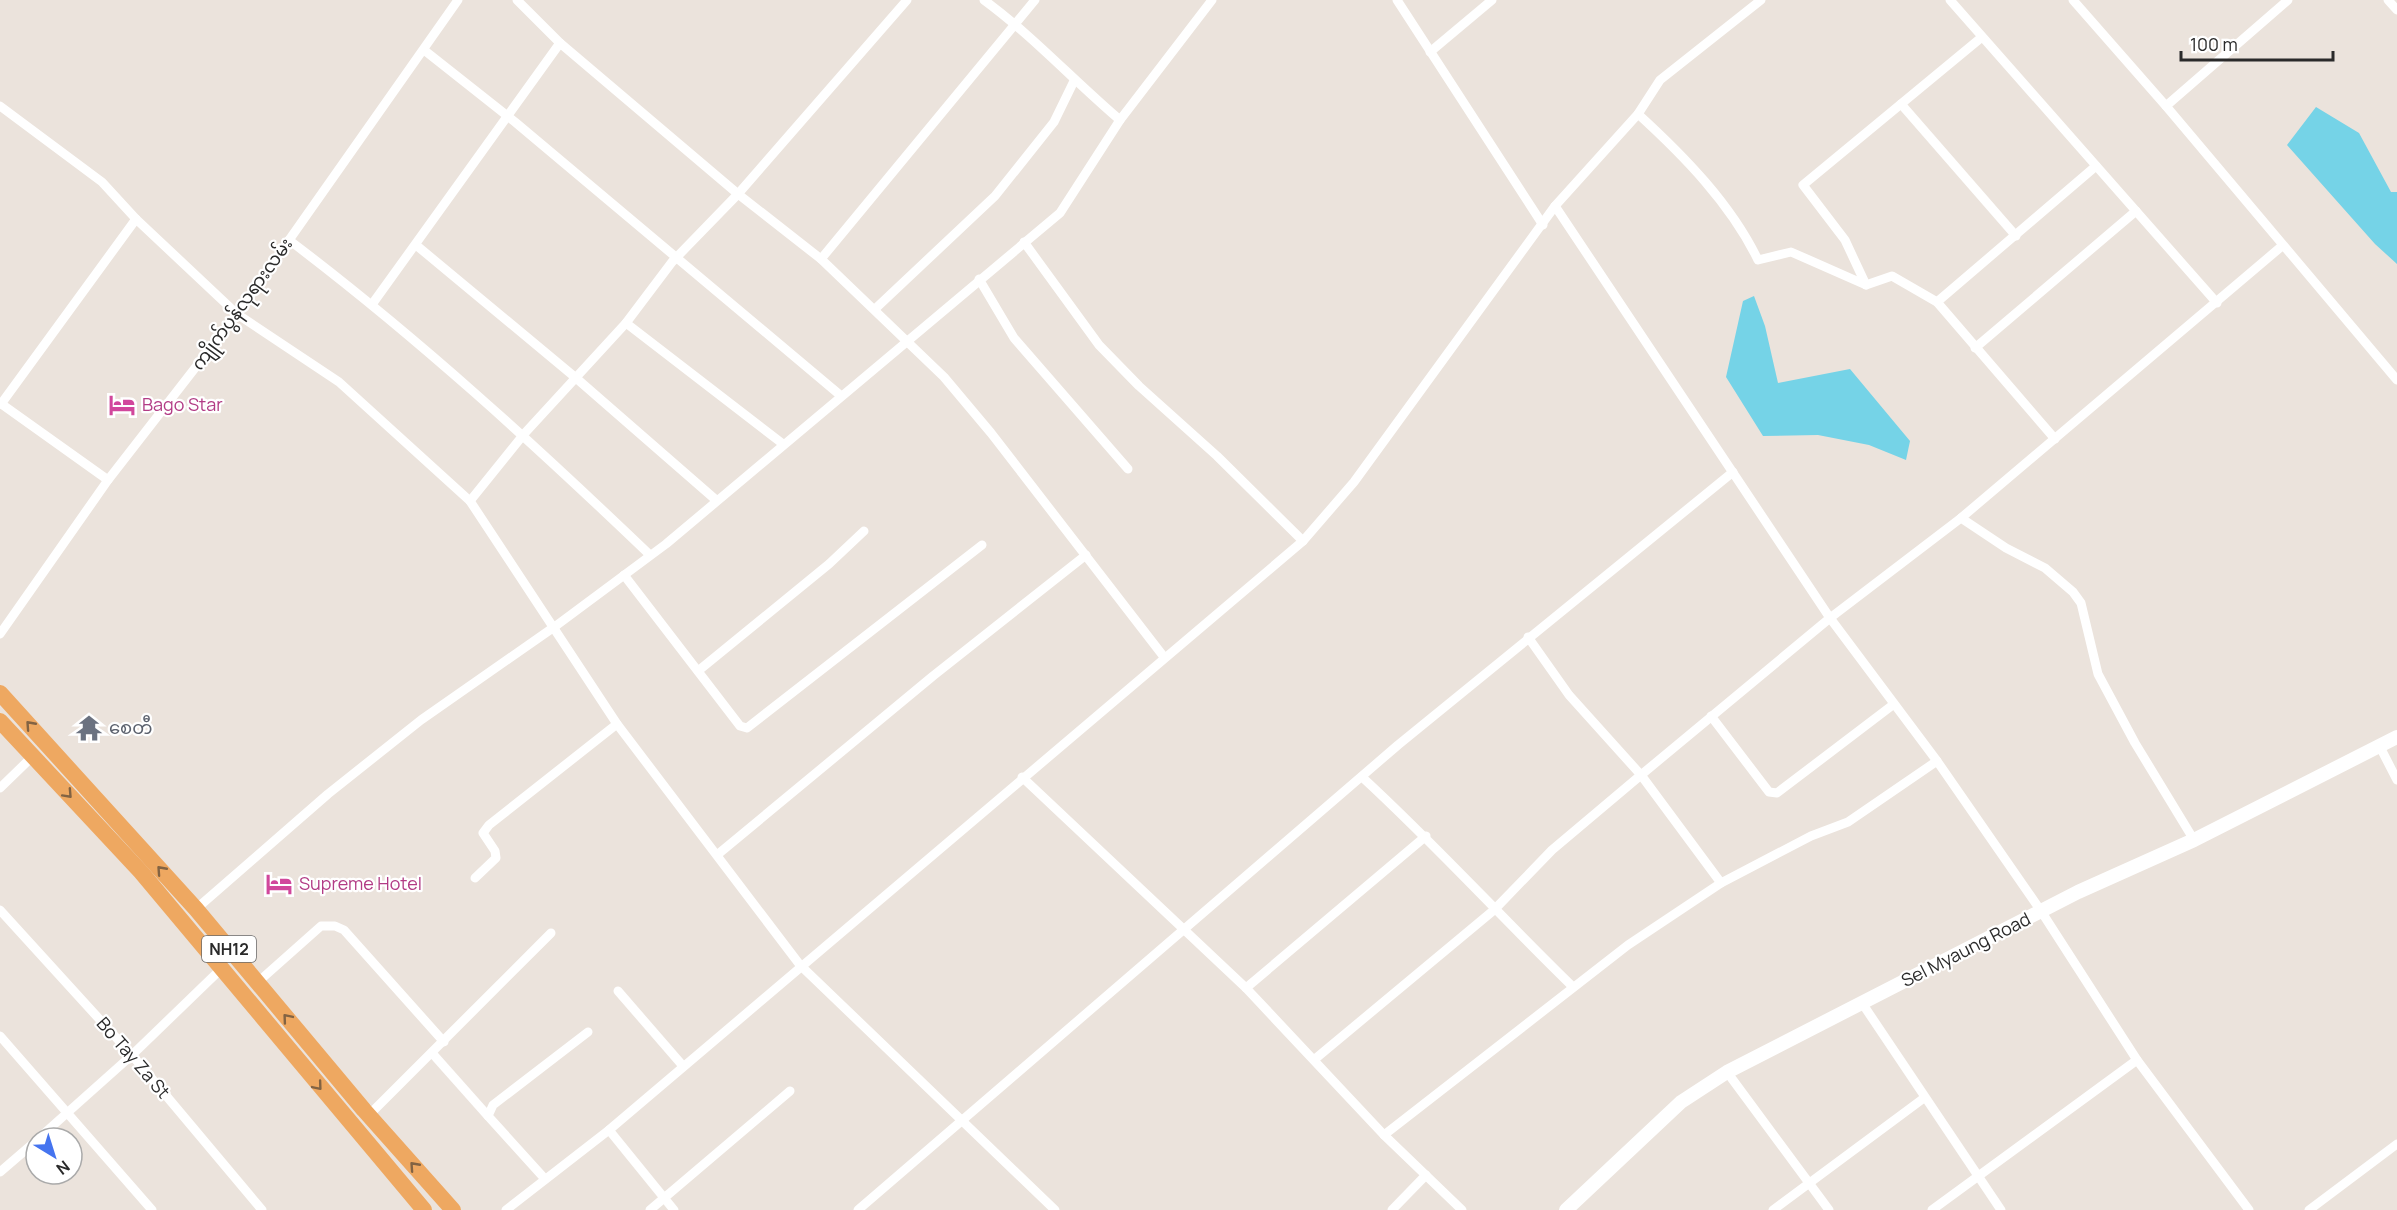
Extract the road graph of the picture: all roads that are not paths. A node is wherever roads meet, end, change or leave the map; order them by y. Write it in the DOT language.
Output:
graph roads {
  1 [pos="458,0"];
  2 [pos="517,0"];
  3 [pos="908,0"];
  4 [pos="984,0"];
  5 [pos="1035,0"];
  6 [pos="1212,0"];
  7 [pos="1398,0"];
  8 [pos="1492,0"];
  9 [pos="1761,0"];
  10 [pos="1950,0"];
  11 [pos="2073,0"];
  12 [pos="2288,0"];
  13 [pos="2390,0"];
  14 [pos="2397,10"];
  15 [pos="1016,23"];
  16 [pos="1982,37"];
  17 [pos="560,43"];
  18 [pos="424,50"];
  19 [pos="1430,52"];
  20 [pos="1074,81"];
  21 [pos="1901,104"];
  22 [pos="0,106"];
  23 [pos="2166,106"];
  24 [pos="1638,114"];
  25 [pos="508,116"];
  26 [pos="1120,120"];
  27 [pos="2096,166"];
  28 [pos="738,194"];
  29 [pos="1555,207"];
  30 [pos="2136,211"];
  31 [pos="136,219"];
  32 [pos="1543,225"];
  33 [pos="2016,236"];
  34 [pos="289,240"];
  35 [pos="1024,242"];
  36 [pos="416,245"];
  37 [pos="2282,246"];
  38 [pos="676,258"];
  39 [pos="821,259"];
  40 [pos="979,279"];
  41 [pos="1866,285"];
  42 [pos="1937,302"];
  43 [pos="373,303"];
  44 [pos="2217,303"];
  45 [pos="875,309"];
  46 [pos="237,314"];
  47 [pos="626,323"];
  48 [pos="905,340"];
  49 [pos="1975,348"];
  50 [pos="576,378"];
  51 [pos="2397,380"];
  52 [pos="840,395"];
  53 [pos="1,404"];
  54 [pos="524,435"];
  55 [pos="2055,438"];
  56 [pos="783,444"];
  57 [pos="1128,470"];
  58 [pos="1733,472"];
  59 [pos="108,480"];
  60 [pos="716,500"];
  61 [pos="470,501"];
  62 [pos="1961,518"];
  63 [pos="864,531"];
  64 [pos="1303,541"];
  65 [pos="982,545"];
  66 [pos="650,555"];
  67 [pos="1086,555"];
  68 [pos="624,575"];
  69 [pos="1830,618"];
  70 [pos="552,628"];
  71 [pos="0,634"];
  72 [pos="1528,637"];
  73 [pos="1164,657"];
  74 [pos="698,671"];
  75 [pos="0,693"];
  76 [pos="1894,704"];
  77 [pos="1711,716"];
  78 [pos="0,721"];
  79 [pos="617,724"];
  80 [pos="2397,737"];
  81 [pos="2379,745"];
  82 [pos="33,756"];
  83 [pos="1937,761"];
  84 [pos="1641,775"];
  85 [pos="1022,777"];
  86 [pos="1362,777"];
  87 [pos="2397,780"];
  88 [pos="0,788"];
  89 [pos="1426,836"];
  90 [pos="2194,840"];
  91 [pos="717,855"];
  92 [pos="475,878"];
  93 [pos="1721,883"];
  94 [pos="196,909"];
  95 [pos="0,910"];
  96 [pos="1494,910"];
  97 [pos="2041,911"];
  98 [pos="1181,929"];
  99 [pos="551,933"];
  100 [pos="800,965"];
  101 [pos="220,969"];
  102 [pos="258,982"];
  103 [pos="1572,986"];
  104 [pos="1246,988"];
  105 [pos="618,991"];
  106 [pos="1862,1003"];
  107 [pos="588,1032"];
  108 [pos="0,1036"];
  109 [pos="444,1042"];
  110 [pos="432,1053"];
  111 [pos="132,1055"];
  112 [pos="1316,1059"];
  113 [pos="2137,1060"];
  114 [pos="683,1066"];
  115 [pos="1727,1072"];
  116 [pos="790,1091"];
  117 [pos="1924,1098"];
  118 [pos="68,1113"];
  119 [pos="369,1116"];
  120 [pos="488,1116"];
  121 [pos="962,1121"];
  122 [pos="53,1126"];
  123 [pos="609,1130"];
  124 [pos="1384,1136"];
  125 [pos="2397,1144"];
  126 [pos="24,1150"];
  127 [pos="2,1167"];
  128 [pos="1426,1175"];
  129 [pos="1977,1177"];
  130 [pos="545,1179"];
  131 [pos="1809,1182"];
  132 [pos="664,1198"];
  133 [pos="152,1210"];
  134 [pos="262,1210"];
  135 [pos="424,1210"];
  136 [pos="453,1210"];
  137 [pos="506,1210"];
  138 [pos="650,1210"];
  139 [pos="675,1210"];
  140 [pos="858,1210"];
  141 [pos="1055,1210"];
  142 [pos="1392,1210"];
  143 [pos="1462,1210"];
  144 [pos="1566,1210"];
  145 [pos="1773,1210"];
  146 [pos="1829,1210"];
  147 [pos="1932,1210"];
  148 [pos="2001,1210"];
  149 [pos="2249,1210"];
  150 [pos="2308,1210"];
  1 -- 18 [label="street, ကျိုက်ပွန်လုရားလမ်း"];
  2 -- 17 [label="street"];
  3 -- 28 [label="street"];
  4 -- 15 [label="street"];
  5 -- 15 [label="street"];
  6 -- 26 [label="street"];
  7 -- 19 [label="street"];
  8 -- 19 [label="street"];
  9 -- 24 [label="street"];
  10 -- 16 [label="street"];
  11 -- 23 [label="street"];
  12 -- 23 [label="street"];
  13 -- 14 [label="street"];
  15 -- 20 [label="street"];
  15 -- 39 [label="street"];
  16 -- 21 [label="street"];
  16 -- 27 [label="street"];
  17 -- 25 [label="street"];
  17 -- 28 [label="street"];
  18 -- 25 [label="street"];
  18 -- 34 [label="street, ကျိုက်ပွန်လုရားလမ်း"];
  19 -- 32 [label="street"];
  20 -- 26 [label="street"];
  20 -- 45 [label="street"];
  21 -- 33 [label="street"];
  21 -- 41 [label="street"];
  22 -- 31 [label="street"];
  23 -- 37 [label="street"];
  24 -- 29 [label="street"];
  24 -- 41 [label="street"];
  25 -- 36 [label="street"];
  25 -- 38 [label="street"];
  26 -- 35 [label="street"];
  27 -- 30 [label="street"];
  27 -- 33 [label="street"];
  28 -- 38 [label="street"];
  28 -- 39 [label="street"];
  29 -- 32 [label="street"];
  29 -- 58 [label="street"];
  30 -- 44 [label="street"];
  30 -- 49 [label="street"];
  31 -- 46 [label="street"];
  31 -- 53 [label="street"];
  32 -- 64 [label="street"];
  33 -- 42 [label="street"];
  34 -- 43 [label="street"];
  34 -- 46 [label="street, ကျိုက်ပွန်လုရားလမ်း"];
  35 -- 40 [label="street"];
  35 -- 64 [label="street"];
  36 -- 43 [label="street"];
  36 -- 50 [label="street"];
  37 -- 44 [label="street"];
  37 -- 51 [label="street"];
  38 -- 47 [label="street"];
  38 -- 52 [label="street"];
  39 -- 45 [label="street"];
  40 -- 48 [label="street"];
  40 -- 57 [label="street"];
  41 -- 42 [label="street"];
  42 -- 49 [label="street"];
  43 -- 54 [label="street"];
  44 -- 55 [label="street"];
  45 -- 48 [label="street"];
  46 -- 59 [label="street, ကျိုက်ပွန်လုရားလမ်း"];
  46 -- 61 [label="street"];
  47 -- 50 [label="street"];
  47 -- 56 [label="street"];
  48 -- 52 [label="street"];
  48 -- 67 [label="street"];
  49 -- 55 [label="street"];
  50 -- 54 [label="street"];
  50 -- 60 [label="street"];
  52 -- 56 [label="street"];
  53 -- 59 [label="street"];
  54 -- 61 [label="street"];
  54 -- 66 [label="street"];
  55 -- 62 [label="street"];
  56 -- 60 [label="street"];
  58 -- 69 [label="street"];
  58 -- 72 [label="street"];
  59 -- 71 [label="street, ကျိုက်ပွန်လုရားလမ်း"];
  60 -- 66 [label="street"];
  61 -- 70 [label="street"];
  62 -- 69 [label="street"];
  62 -- 90 [label="street"];
  63 -- 74 [label="street"];
  64 -- 73 [label="street"];
  65 -- 74 [label="street"];
  66 -- 68 [label="street"];
  67 -- 73 [label="street"];
  67 -- 91 [label="street"];
  68 -- 70 [label="street"];
  68 -- 74 [label="street"];
  69 -- 76 [label="street"];
  69 -- 77 [label="street"];
  70 -- 79 [label="street"];
  70 -- 94 [label="street"];
  72 -- 84 [label="street"];
  72 -- 86 [label="street"];
  73 -- 85 [label="street"];
  94 -- 75 [label="highway, NH12, one-way"];
  76 -- 77 [label="street"];
  76 -- 83 [label="street"];
  77 -- 84 [label="street"];
  78 -- 82 [label="highway, NH12"];
  79 -- 91 [label="street"];
  79 -- 92 [label="street"];
  80 -- 81 [label="main road, Sel Myaung Road"];
  81 -- 87 [label="street"];
  81 -- 90 [label="main road, Sel Myaung Road"];
  82 -- 88 [label="street"];
  82 -- 101 [label="highway, NH12, one-way"];
  83 -- 93 [label="street"];
  83 -- 97 [label="street"];
  84 -- 93 [label="street"];
  84 -- 96 [label="street"];
  85 -- 98 [label="street"];
  85 -- 100 [label="street"];
  86 -- 89 [label="street"];
  86 -- 98 [label="street"];
  89 -- 96 [label="street"];
  89 -- 104 [label="street"];
  90 -- 97 [label="main road, Sel Myaung Road"];
  91 -- 100 [label="street"];
  93 -- 103 [label="street"];
  94 -- 102 [label="highway, NH12"];
  95 -- 111 [label="street, Bo Tay Za St"];
  96 -- 103 [label="street"];
  96 -- 112 [label="street"];
  97 -- 106 [label="main road, Sel Myaung Road"];
  97 -- 113 [label="street"];
  98 -- 104 [label="street"];
  98 -- 121 [label="street"];
  99 -- 109 [label="street"];
  100 -- 114 [label="street"];
  100 -- 121 [label="street"];
  101 -- 111 [label="street"];
  101 -- 135 [label="highway, NH12, one-way"];
  102 -- 109 [label="street"];
  119 -- 102 [label="highway, NH12, one-way"];
  103 -- 124 [label="street"];
  104 -- 112 [label="street"];
  105 -- 114 [label="street"];
  106 -- 115 [label="main road, Sel Myaung Road"];
  106 -- 117 [label="street"];
  107 -- 120 [label="street"];
  108 -- 118 [label="street"];
  109 -- 110 [label="street"];
  110 -- 119 [label="street"];
  110 -- 120 [label="street"];
  111 -- 118 [label="street"];
  111 -- 134 [label="street, Bo Tay Za St"];
  112 -- 124 [label="street"];
  113 -- 129 [label="street"];
  113 -- 149 [label="street"];
  114 -- 123 [label="street"];
  115 -- 131 [label="street"];
  115 -- 144 [label="main road, Sel Myaung Road"];
  116 -- 132 [label="street"];
  117 -- 129 [label="street"];
  117 -- 131 [label="street"];
  118 -- 122 [label="street"];
  118 -- 133 [label="street"];
  136 -- 119 [label="highway, NH12, one-way"];
  120 -- 130 [label="street"];
  121 -- 140 [label="street"];
  121 -- 141 [label="street"];
  123 -- 130 [label="street"];
  123 -- 132 [label="street"];
  124 -- 128 [label="street"];
  125 -- 150 [label="street"];
  126 -- 127 [label="street"];
  128 -- 142 [label="street"];
  128 -- 143 [label="street"];
  129 -- 147 [label="street"];
  129 -- 148 [label="street"];
  130 -- 137 [label="street"];
  131 -- 145 [label="street"];
  131 -- 146 [label="street"];
  132 -- 138 [label="street"];
  132 -- 139 [label="street"];
}
